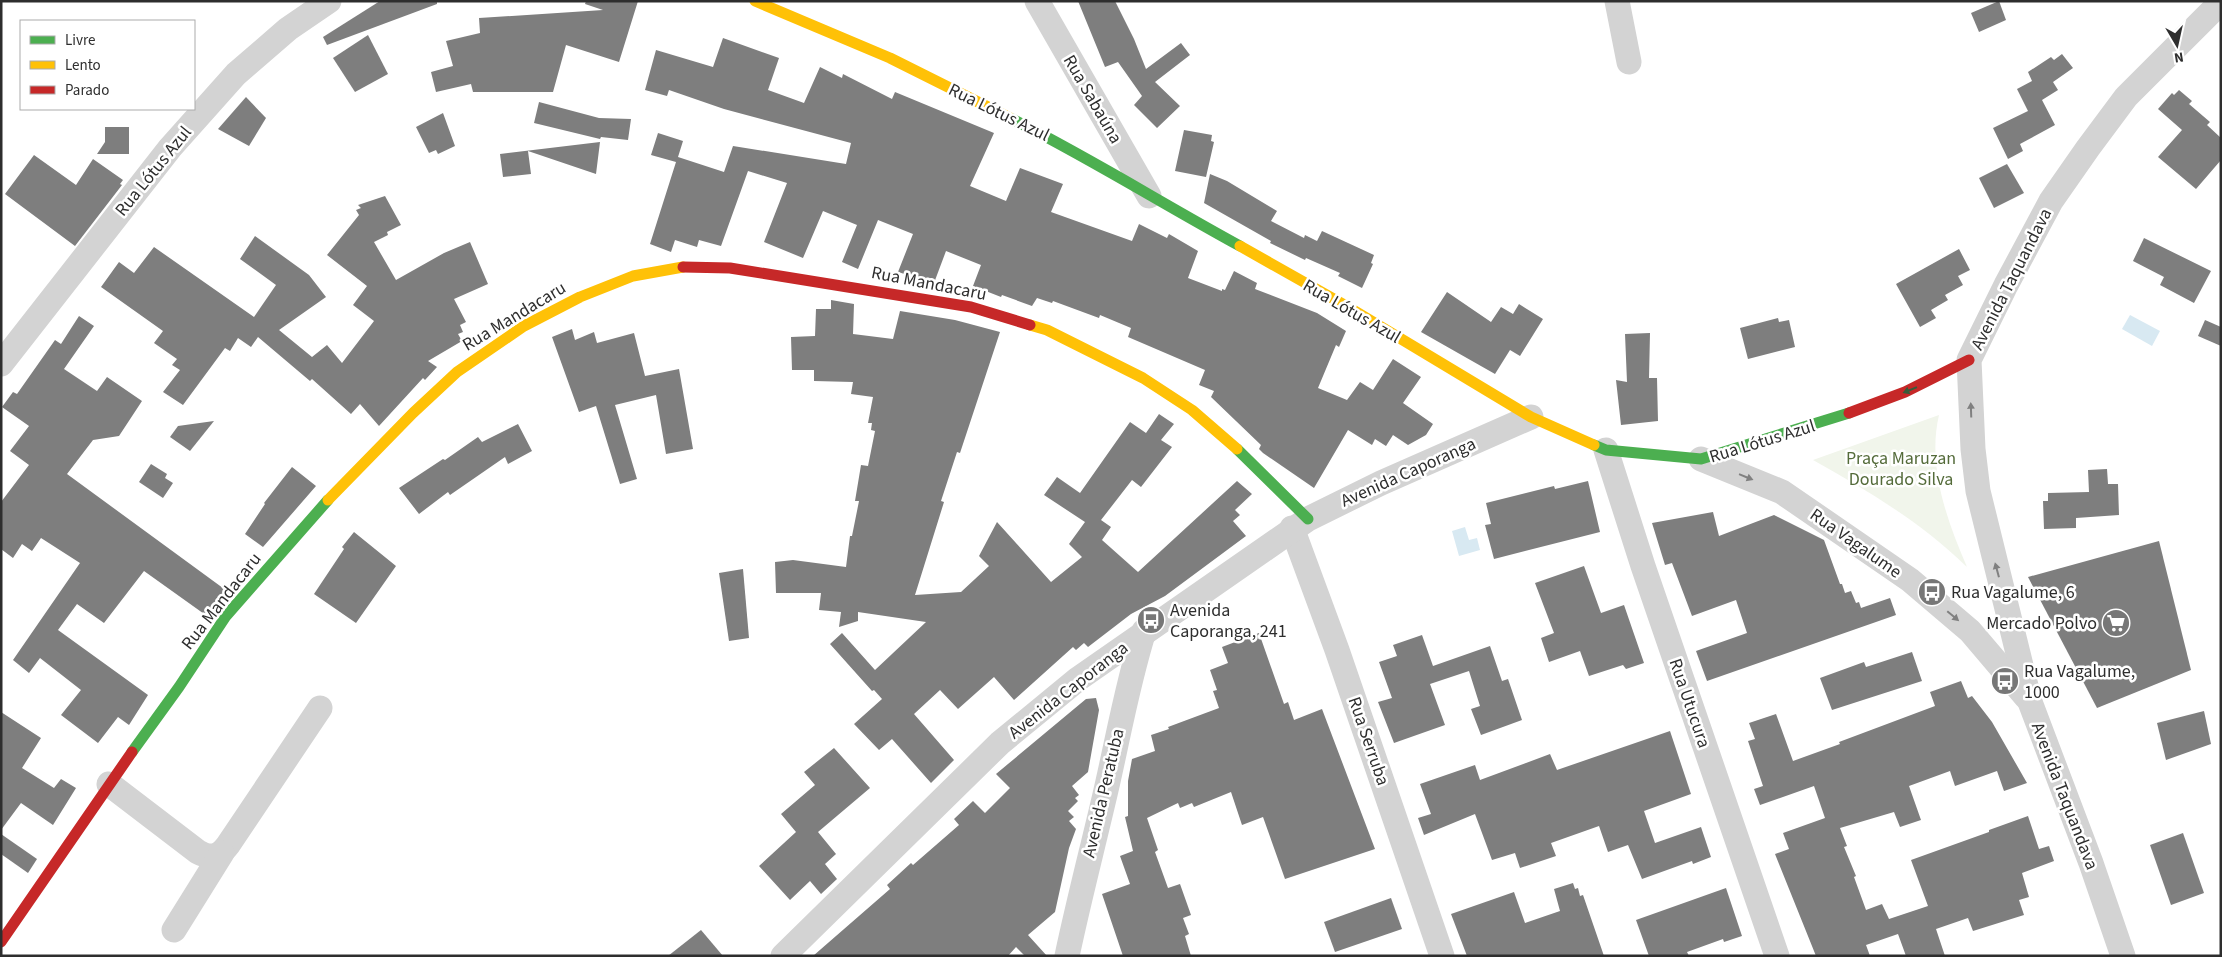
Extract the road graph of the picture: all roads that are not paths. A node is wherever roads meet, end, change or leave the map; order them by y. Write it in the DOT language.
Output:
graph roads {
  1 [pos="329,1"];
  2 [pos="755,1"];
  3 [pos="1038,1"];
  4 [pos="1617,1"];
  5 [pos="2221,2"];
  6 [pos="1629,62"];
  7 [pos="1149,196"];
  8 [pos="1970,360"];
  9 [pos="1,364"];
  10 [pos="1531,417"];
  11 [pos="1606,450"];
  12 [pos="1701,459"];
  13 [pos="1300,524"];
  14 [pos="1144,631"];
  15 [pos="2030,702"];
  16 [pos="320,708"];
  17 [pos="109,784"];
  18 [pos="222,853"];
  19 [pos="174,930"];
  20 [pos="1,942"];
  21 [pos="783,956"];
  22 [pos="1067,956"];
  23 [pos="1442,956"];
  24 [pos="1777,956"];
  25 [pos="2123,956"];
  1 -- 9 [label="street, Rua Lótus Azul"];
  2 -- 7 [label="street, Rua Lótus Azul"];
  3 -- 7 [label="street, Rua Sabaúna"];
  4 -- 6 [label="street"];
  5 -- 8 [label="street, Avenida Taquandava"];
  7 -- 10 [label="street, Rua Lótus Azul"];
  8 -- 12 [label="street, Rua Lótus Azul, one-way"];
  15 -- 8 [label="street, Avenida Taquandava, one-way"];
  10 -- 11 [label="street, Rua Lótus Azul"];
  10 -- 13 [label="street, Avenida Caporanga"];
  11 -- 12 [label="street, Rua Lótus Azul"];
  11 -- 24 [label="street, Rua Utucura"];
  12 -- 15 [label="street, Rua Vagalume, one-way"];
  13 -- 14 [label="street, Avenida Caporanga"];
  13 -- 17 [label="street, Rua Mandacaru"];
  13 -- 23 [label="street, Rua Serruba"];
  14 -- 21 [label="street, Avenida Caporanga"];
  14 -- 22 [label="street, Avenida Peratuba"];
  15 -- 25 [label="street, Avenida Taquandava"];
  16 -- 18 [label="street"];
  17 -- 18 [label="street"];
  17 -- 20 [label="street, Rua Mandacaru"];
  18 -- 19 [label="street"];
}
